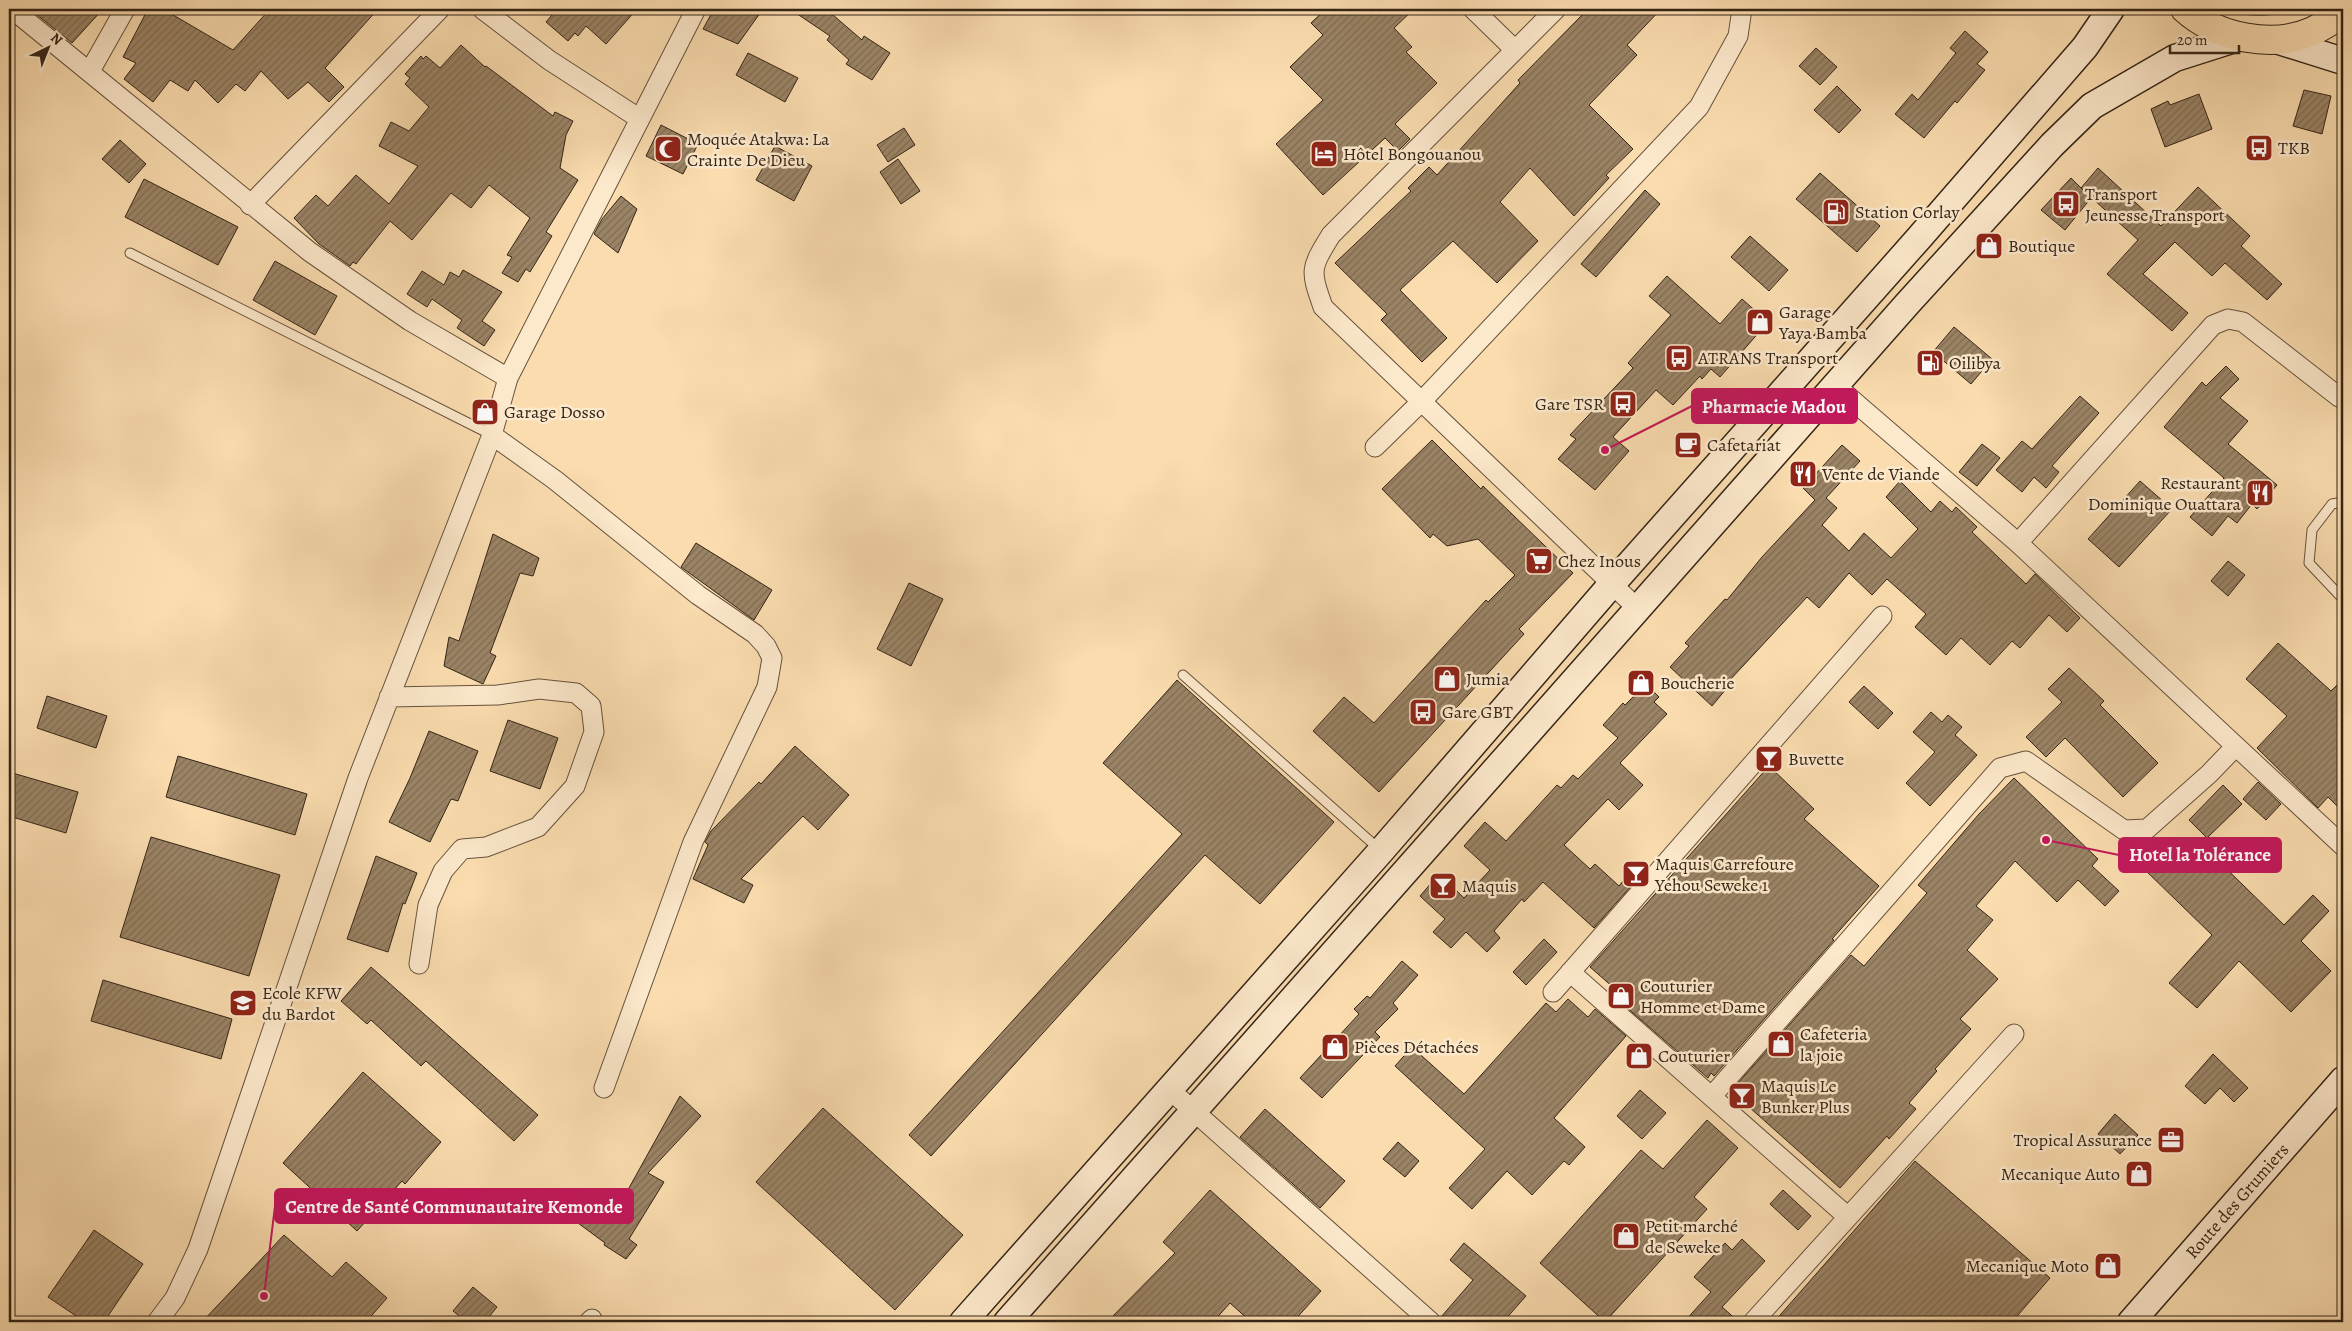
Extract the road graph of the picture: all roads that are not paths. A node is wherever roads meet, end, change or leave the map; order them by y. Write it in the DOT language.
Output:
graph roads {
  1 [pos="12,9"];
  2 [pos="125,9"];
  3 [pos="440,9"];
  4 [pos="482,9"];
  5 [pos="696,9"];
  6 [pos="1473,9"];
  7 [pos="1556,9"];
  8 [pos="1742,9"];
  9 [pos="2111,9"];
  10 [pos="2185,9"];
  11 [pos="2343,13"];
  12 [pos="2241,37"];
  13 [pos="2276,40"];
  14 [pos="1515,50"];
  15 [pos="2343,61"];
  16 [pos="90,71"];
  17 [pos="640,119"];
  18 [pos="250,205"];
  19 [pos="130,253"];
  20 [pos="508,378"];
  21 [pos="1836,386"];
  22 [pos="2343,398"];
  23 [pos="1422,401"];
  24 [pos="492,435"];
  25 [pos="1375,447"];
  26 [pos="2343,502"];
  27 [pos="2018,543"];
  28 [pos="1612,585"];
  29 [pos="2343,599"];
  30 [pos="1638,610"];
  31 [pos="1882,616"];
  32 [pos="1183,675"];
  33 [pos="390,697"];
  34 [pos="2235,747"];
  35 [pos="2343,846"];
  36 [pos="1381,851"];
  37 [pos="419,964"];
  38 [pos="1570,972"];
  39 [pos="1553,992"];
  40 [pos="2014,1034"];
  41 [pos="2343,1080"];
  42 [pos="604,1088"];
  43 [pos="1170,1090"];
  44 [pos="1712,1096"];
  45 [pos="1194,1112"];
  46 [pos="1848,1217"];
  47 [pos="157,1322"];
  48 [pos="963,1322"];
  49 [pos="1007,1322"];
  50 [pos="1431,1322"];
  51 [pos="1753,1322"];
  52 [pos="2131,1322"];
  1 -- 16 [label="street"];
  2 -- 16 [label="street"];
  3 -- 18 [label="street"];
  4 -- 17 [label="street"];
  5 -- 17 [label="street"];
  6 -- 14 [label="street"];
  7 -- 14 [label="street"];
  8 -- 23 [label="street"];
  9 -- 28 [label="main road"];
  10 -- 12 [label="main road"];
  11 -- 13 [label="main road"];
  12 -- 13 [label="main road"];
  12 -- 21 [label="main road"];
  13 -- 15 [label="main road"];
  14 -- 23 [label="street"];
  16 -- 18 [label="street"];
  17 -- 20 [label="street"];
  18 -- 20 [label="street"];
  19 -- 24 [label="lane"];
  20 -- 24 [label="street"];
  21 -- 27 [label="street"];
  21 -- 30 [label="main road"];
  22 -- 27 [label="street"];
  23 -- 25 [label="street"];
  23 -- 28 [label="street"];
  24 -- 33 [label="street"];
  24 -- 42 [label="street"];
  26 -- 29 [label="lane"];
  27 -- 34 [label="street"];
  28 -- 30 [label="street"];
  28 -- 36 [label="main road"];
  30 -- 45 [label="main road"];
  31 -- 38 [label="street"];
  32 -- 36 [label="lane"];
  33 -- 37 [label="street"];
  33 -- 47 [label="street"];
  34 -- 35 [label="street"];
  34 -- 44 [label="street"];
  36 -- 43 [label="main road"];
  38 -- 39 [label="street"];
  38 -- 44 [label="street"];
  40 -- 46 [label="street"];
  41 -- 52 [label="main road, Route des Grumiers"];
  43 -- 45 [label="street"];
  43 -- 48 [label="main road"];
  44 -- 46 [label="street"];
  45 -- 49 [label="main road"];
  45 -- 50 [label="street"];
  46 -- 51 [label="street"];
}
